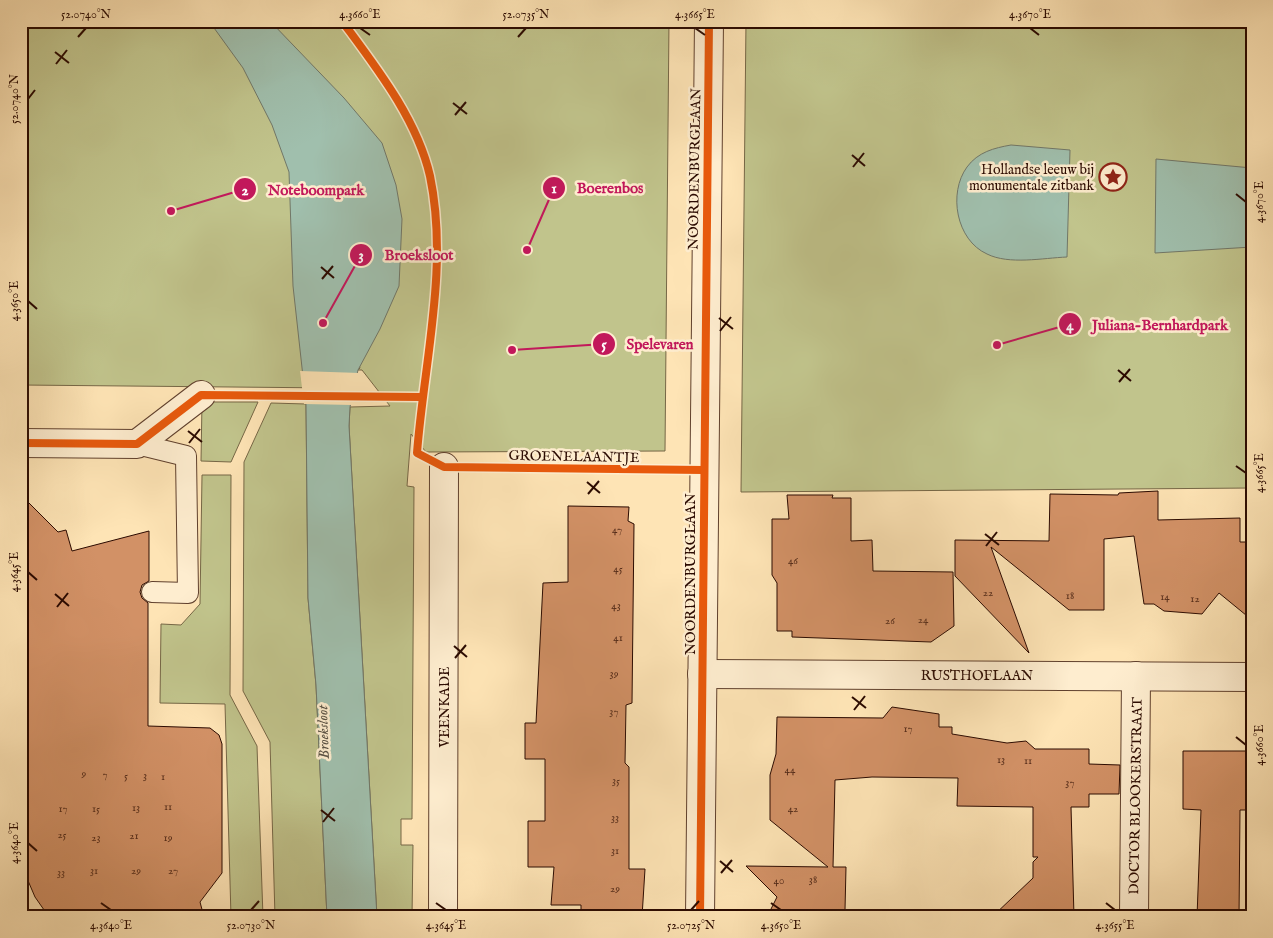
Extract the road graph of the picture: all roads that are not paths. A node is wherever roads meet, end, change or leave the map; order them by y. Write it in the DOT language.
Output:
graph roads {
  1 [pos="709,21"];
  2 [pos="201,395"];
  3 [pos="21,443"];
  4 [pos="137,444"];
  5 [pos="444,467"];
  6 [pos="152,592"];
  7 [pos="702,674"];
  8 [pos="1136,676"];
  9 [pos="1252,677"];
  10 [pos="443,917"];
  11 [pos="700,917"];
  12 [pos="1134,917"];
  1 -- 7 [label="street, NOORDENBURGLAAN"];
  2 -- 4 [label="street"];
  3 -- 4 [label="street"];
  4 -- 6 [label="lane"];
  5 -- 10 [label="street, VEENKADE"];
  7 -- 8 [label="street, RUSTHOFLAAN"];
  7 -- 11 [label="street, NOORDENBURGLAAN"];
  8 -- 9 [label="street, RUSTHOFLAAN"];
  8 -- 12 [label="street, DOCTOR BLOOKERSTRAAT"];
}
